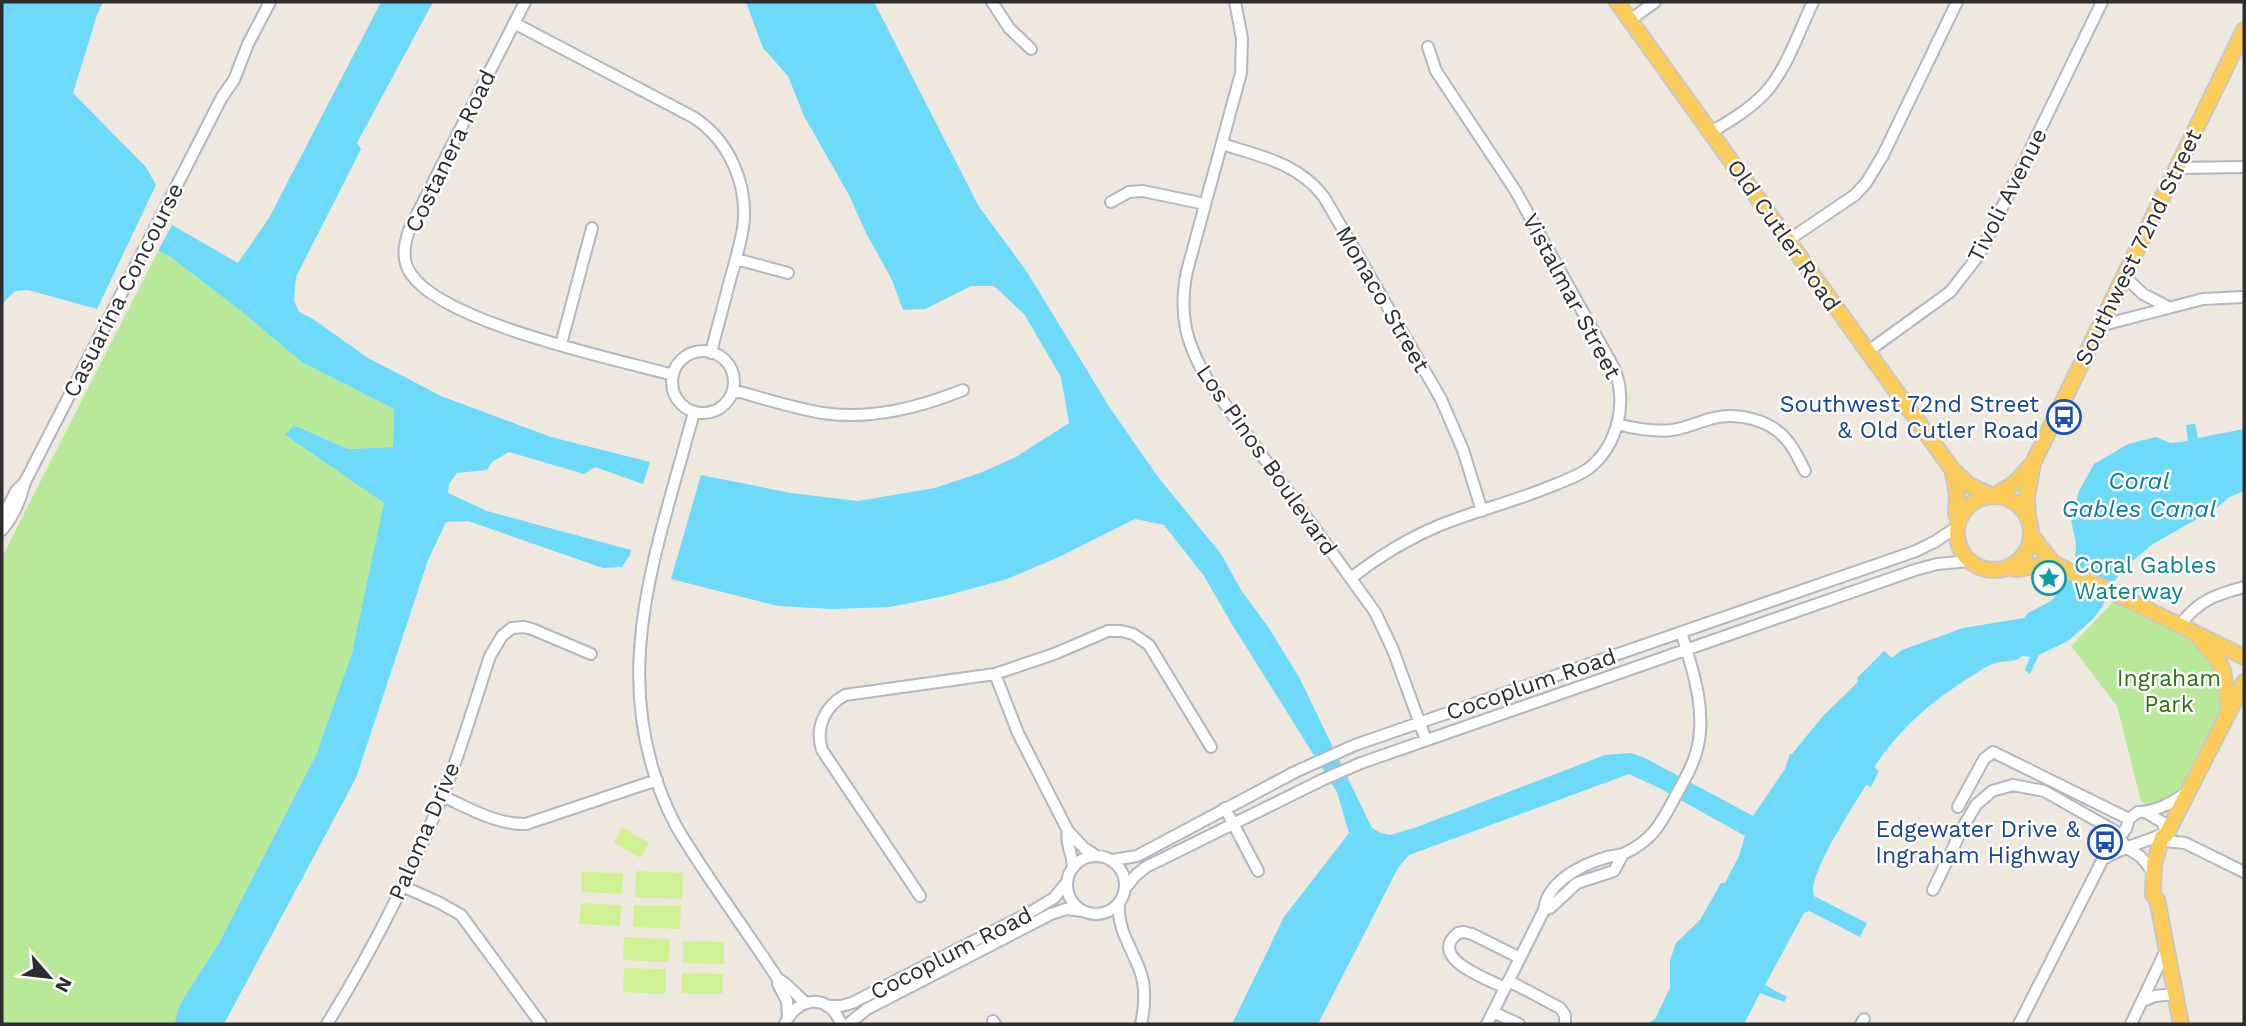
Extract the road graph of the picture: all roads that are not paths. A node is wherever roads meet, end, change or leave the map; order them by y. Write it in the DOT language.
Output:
graph roads {
  1 [pos="270,2"];
  2 [pos="525,2"];
  3 [pos="992,2"];
  4 [pos="1235,2"];
  5 [pos="1617,2"];
  6 [pos="1655,2"];
  7 [pos="1814,2"];
  8 [pos="1957,2"];
  9 [pos="2102,2"];
  10 [pos="1630,20"];
  11 [pos="514,23"];
  12 [pos="2244,30"];
  13 [pos="1428,47"];
  14 [pos="1031,49"];
  15 [pos="1712,132"];
  16 [pos="1222,144"];
  17 [pos="2244,167"];
  18 [pos="2177,168"];
  19 [pos="1111,202"];
  20 [pos="1205,204"];
  21 [pos="592,228"];
  22 [pos="1787,241"];
  23 [pos="736,259"];
  24 [pos="788,273"];
  25 [pos="2124,276"];
  26 [pos="2244,297"];
  27 [pos="2168,307"];
  28 [pos="2099,326"];
  29 [pos="561,344"];
  30 [pos="1867,352"];
  31 [pos="711,353"];
  32 [pos="673,375"];
  33 [pos="733,390"];
  34 [pos="963,390"];
  35 [pos="694,412"];
  36 [pos="1618,424"];
  37 [pos="2033,463"];
  38 [pos="1952,469"];
  39 [pos="1805,471"];
  40 [pos="25,482"];
  41 [pos="1993,496"];
  42 [pos="1482,511"];
  43 [pos="2028,518"];
  44 [pos="2,519"];
  45 [pos="1959,523"];
  46 [pos="2,530"];
  47 [pos="2031,535"];
  48 [pos="1969,561"];
  49 [pos="2059,565"];
  50 [pos="2008,567"];
  51 [pos="1351,578"];
  52 [pos="2244,587"];
  53 [pos="2180,625"];
  54 [pos="1681,632"];
  55 [pos="2197,634"];
  56 [pos="1686,650"];
  57 [pos="591,654"];
  58 [pos="2244,657"];
  59 [pos="995,674"];
  60 [pos="2244,682"];
  61 [pos="2229,712"];
  62 [pos="1419,722"];
  63 [pos="1426,740"];
  64 [pos="1211,747"];
  65 [pos="657,780"];
  66 [pos="2187,793"];
  67 [pos="442,796"];
  68 [pos="1958,807"];
  69 [pos="1225,808"];
  70 [pos="2147,813"];
  71 [pos="1234,825"];
  72 [pos="1068,831"];
  73 [pos="2123,833"];
  74 [pos="2167,836"];
  75 [pos="2141,842"];
  76 [pos="1623,854"];
  77 [pos="1095,855"];
  78 [pos="1113,860"];
  79 [pos="1073,867"];
  80 [pos="1258,871"];
  81 [pos="2153,872"];
  82 [pos="2244,872"];
  83 [pos="1067,883"];
  84 [pos="402,886"];
  85 [pos="1126,887"];
  86 [pos="1933,890"];
  87 [pos="920,896"];
  88 [pos="2157,899"];
  89 [pos="1119,904"];
  90 [pos="1545,910"];
  91 [pos="1082,911"];
  92 [pos="1095,914"];
  93 [pos="1125,940"];
  94 [pos="2166,950"];
  95 [pos="1520,958"];
  96 [pos="778,979"];
  97 [pos="1507,984"];
  98 [pos="2173,987"];
  99 [pos="2144,998"];
  100 [pos="806,1003"];
  101 [pos="827,1006"];
  102 [pos="1493,1012"];
  103 [pos="786,1020"];
  104 [pos="327,1024"];
  105 [pos="541,1024"];
  106 [pos="841,1024"];
  107 [pos="848,1024"];
  108 [pos="1140,1024"];
  109 [pos="1487,1024"];
  110 [pos="1519,1024"];
  111 [pos="1565,1024"];
  112 [pos="2019,1024"];
  113 [pos="2131,1024"];
  114 [pos="2181,1024"];
  1 -- 40 [label="street, Casuarina Concourse"];
  2 -- 11 [label="street, Costanera Road"];
  3 -- 14 [label="street"];
  4 -- 16 [label="street, Los Pinos Boulevard"];
  5 -- 10 [label="main road, Old Cutler Road"];
  6 -- 10 [label="street"];
  7 -- 15 [label="street"];
  8 -- 22 [label="street"];
  9 -- 30 [label="street, Tivoli Avenue"];
  10 -- 15 [label="main road, Old Cutler Road"];
  11 -- 23 [label="street"];
  11 -- 29 [label="street, Costanera Road"];
  12 -- 18 [label="main road, Southwest 72nd Street"];
  13 -- 36 [label="street, Vistalmar Street"];
  15 -- 22 [label="main road, Old Cutler Road"];
  16 -- 20 [label="street, Los Pinos Boulevard"];
  16 -- 42 [label="street, Monaco Street"];
  17 -- 18 [label="street"];
  18 -- 25 [label="main road, Southwest 72nd Street"];
  19 -- 20 [label="street"];
  20 -- 51 [label="street, Los Pinos Boulevard"];
  21 -- 29 [label="street"];
  22 -- 30 [label="main road, Old Cutler Road"];
  23 -- 24 [label="street"];
  23 -- 31 [label="street"];
  25 -- 27 [label="street"];
  25 -- 28 [label="main road, Southwest 72nd Street"];
  26 -- 27 [label="street"];
  27 -- 28 [label="street"];
  28 -- 37 [label="main road, Southwest 72nd Street"];
  29 -- 32 [label="street, Costanera Road"];
  30 -- 38 [label="main road, Old Cutler Road"];
  31 -- 32 [label="street"];
  31 -- 33 [label="street"];
  32 -- 35 [label="street"];
  33 -- 34 [label="street"];
  33 -- 35 [label="street"];
  35 -- 65 [label="street"];
  36 -- 39 [label="street"];
  36 -- 42 [label="street, Vistalmar Street"];
  37 -- 41 [label="main road, Southwest 72nd Street"];
  37 -- 43 [label="main road, Southwest 72nd Street"];
  38 -- 41 [label="main road, Old Cutler Road"];
  38 -- 45 [label="main road, Old Cutler Road"];
  40 -- 44 [label="street, Casuarina Concourse"];
  40 -- 46 [label="street, Casuarina Concourse"];
  41 -- 43 [label="main road"];
  41 -- 45 [label="main road"];
  42 -- 51 [label="street, Vistalmar Street"];
  43 -- 47 [label="main road"];
  45 -- 48 [label="main road"];
  45 -- 54 [label="street, Cocoplum Road"];
  47 -- 49 [label="main road"];
  47 -- 50 [label="main road"];
  48 -- 50 [label="main road"];
  48 -- 56 [label="street, Cocoplum Road"];
  49 -- 50 [label="main road"];
  49 -- 53 [label="main road"];
  51 -- 62 [label="street, Los Pinos Boulevard"];
  52 -- 53 [label="street"];
  53 -- 55 [label="main road"];
  54 -- 56 [label="street"];
  54 -- 62 [label="street, Cocoplum Road"];
  55 -- 58 [label="main road"];
  55 -- 61 [label="main road"];
  56 -- 63 [label="street, Cocoplum Road"];
  56 -- 76 [label="street"];
  57 -- 67 [label="street, Paloma Drive"];
  59 -- 64 [label="street"];
  59 -- 72 [label="street"];
  59 -- 87 [label="street"];
  60 -- 61 [label="main road"];
  61 -- 66 [label="main road"];
  62 -- 63 [label="street, Los Pinos Boulevard"];
  62 -- 69 [label="street, Cocoplum Road"];
  63 -- 71 [label="street, Cocoplum Road"];
  65 -- 67 [label="street"];
  65 -- 96 [label="street"];
  66 -- 70 [label="street"];
  66 -- 74 [label="main road"];
  67 -- 84 [label="street, Paloma Drive"];
  68 -- 73 [label="street"];
  69 -- 71 [label="street"];
  69 -- 78 [label="street, Cocoplum Road"];
  70 -- 73 [label="street"];
  70 -- 74 [label="street"];
  71 -- 80 [label="street"];
  71 -- 85 [label="street, Cocoplum Road"];
  72 -- 77 [label="street"];
  72 -- 79 [label="street"];
  73 -- 75 [label="street"];
  73 -- 75 [label="street"];
  73 -- 81 [label="street"];
  73 -- 86 [label="street"];
  73 -- 112 [label="street"];
  74 -- 75 [label="street"];
  74 -- 81 [label="main road"];
  74 -- 82 [label="street"];
  74 -- 88 [label="main road"];
  76 -- 90 [label="street"];
  76 -- 90 [label="street"];
  77 -- 78 [label="street"];
  77 -- 79 [label="street"];
  78 -- 85 [label="street"];
  79 -- 83 [label="street, Cocoplum Road"];
  81 -- 88 [label="main road"];
  83 -- 91 [label="street"];
  83 -- 101 [label="street, Cocoplum Road"];
  84 -- 104 [label="street, Paloma Drive"];
  84 -- 105 [label="street"];
  85 -- 89 [label="street, Cocoplum Road"];
  88 -- 94 [label="main road"];
  89 -- 92 [label="street"];
  89 -- 93 [label="street"];
  90 -- 95 [label="street"];
  91 -- 92 [label="street, Cocoplum Road"];
  91 -- 107 [label="street, Cocoplum Road"];
  92 -- 93 [label="street"];
  93 -- 108 [label="street"];
  94 -- 98 [label="main road"];
  94 -- 99 [label="street"];
  95 -- 97 [label="street"];
  95 -- 97 [label="street"];
  96 -- 100 [label="street"];
  96 -- 103 [label="street"];
  97 -- 102 [label="street"];
  97 -- 111 [label="street"];
  98 -- 99 [label="street"];
  98 -- 114 [label="main road"];
  99 -- 113 [label="street"];
  100 -- 101 [label="street"];
  100 -- 103 [label="street"];
  101 -- 106 [label="street"];
  102 -- 109 [label="street"];
  102 -- 110 [label="street"];
}
